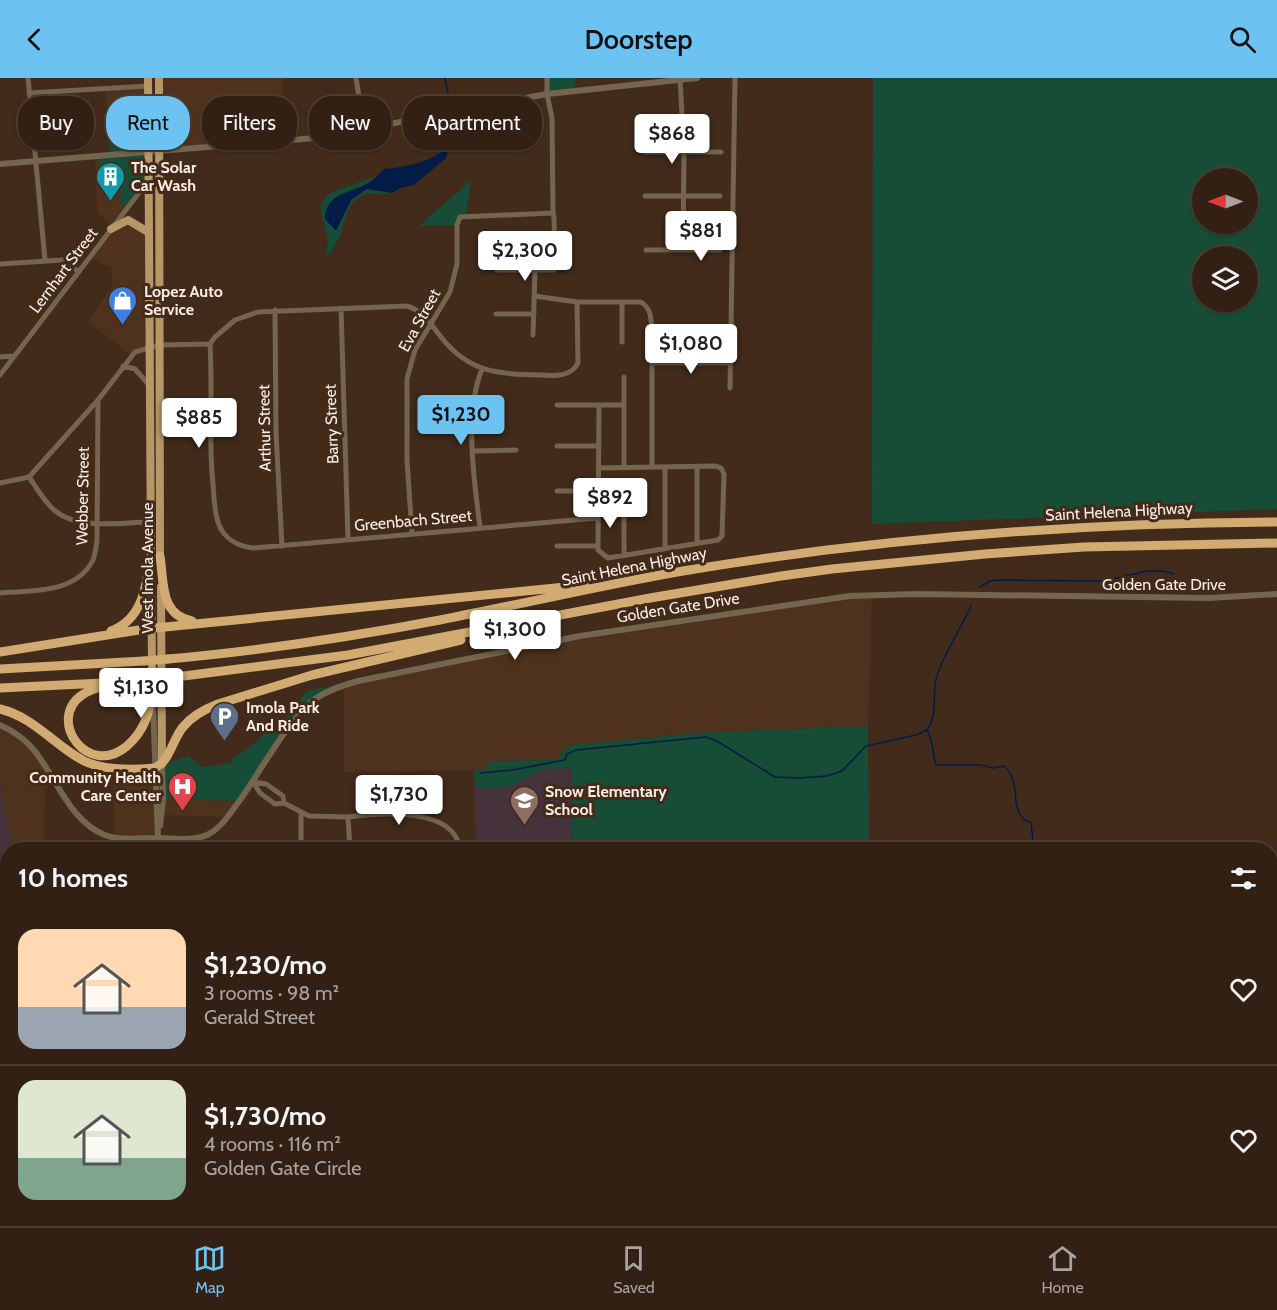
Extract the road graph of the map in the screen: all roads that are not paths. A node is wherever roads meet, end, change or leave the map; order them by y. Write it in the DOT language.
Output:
graph roads {
  1 [pos="28,78"];
  2 [pos="159,78"];
  3 [pos="356,78"];
  4 [pos="548,78"];
  5 [pos="697,78"];
  6 [pos="735,78"];
  7 [pos="676,79"];
  8 [pos="148,82"];
  9 [pos="29,93"];
  10 [pos="547,94"];
  11 [pos="359,96"];
  12 [pos="391,123"];
  13 [pos="309,139"];
  14 [pos="159,151"];
  15 [pos="148,152"];
  16 [pos="645,152"];
  17 [pos="684,152"];
  18 [pos="721,152"];
  19 [pos="35,162"];
  20 [pos="0,164"];
  21 [pos="148,181"];
  22 [pos="645,196"];
  23 [pos="683,196"];
  24 [pos="720,196"];
  25 [pos="553,213"];
  26 [pos="683,223"];
  27 [pos="732,223"];
  28 [pos="111,229"];
  29 [pos="148,232"];
  30 [pos="646,250"];
  31 [pos="683,250"];
  32 [pos="720,250"];
  33 [pos="45,260"];
  34 [pos="0,264"];
  35 [pos="496,270"];
  36 [pos="535,270"];
  37 [pos="79,272"];
  38 [pos="534,296"];
  39 [pos="622,302"];
  40 [pos="577,303"];
  41 [pos="341,308"];
  42 [pos="275,310"];
  43 [pos="496,314"];
  44 [pos="534,314"];
  45 [pos="431,323"];
  46 [pos="533,335"];
  47 [pos="622,342"];
  48 [pos="210,344"];
  49 [pos="159,345"];
  50 [pos="148,347"];
  51 [pos="14,356"];
  52 [pos="0,357"];
  53 [pos="652,363"];
  54 [pos="730,363"];
  55 [pos="123,366"];
  56 [pos="482,369"];
  57 [pos="0,375"];
  58 [pos="624,377"];
  59 [pos="149,384"];
  60 [pos="730,388"];
  61 [pos="98,400"];
  62 [pos="557,405"];
  63 [pos="599,405"];
  64 [pos="624,405"];
  65 [pos="557,446"];
  66 [pos="599,446"];
  67 [pos="516,450"];
  68 [pos="473,451"];
  69 [pos="624,467"];
  70 [pos="652,467"];
  71 [pos="665,467"];
  72 [pos="598,468"];
  73 [pos="697,468"];
  74 [pos="28,477"];
  75 [pos="0,483"];
  76 [pos="557,491"];
  77 [pos="598,493"];
  78 [pos="624,494"];
  79 [pos="638,494"];
  80 [pos="598,518"];
  81 [pos="150,522"];
  82 [pos="1277,522"];
  83 [pos="96,523"];
  84 [pos="480,527"];
  85 [pos="412,533"];
  86 [pos="348,539"];
  87 [pos="697,543"];
  88 [pos="1277,543"];
  89 [pos="282,546"];
  90 [pos="557,546"];
  91 [pos="598,546"];
  92 [pos="666,548"];
  93 [pos="624,555"];
  94 [pos="156,556"];
  95 [pos="635,580"];
  96 [pos="0,593"];
  97 [pos="1277,594"];
  98 [pos="625,603"];
  99 [pos="203,622"];
  100 [pos="156,628"];
  101 [pos="91,638"];
  102 [pos="0,652"];
  103 [pos="0,669"];
  104 [pos="152,669"];
  105 [pos="144,680"];
  106 [pos="0,687"];
  107 [pos="0,710"];
  108 [pos="0,725"];
  109 [pos="158,767"];
  110 [pos="253,782"];
  111 [pos="284,803"];
  112 [pos="301,813"];
  113 [pos="348,817"];
  114 [pos="158,838"];
  115 [pos="158,842"];
  116 [pos="301,842"];
  117 [pos="350,842"];
  118 [pos="459,842"];
  1 -- 9 [label="street"];
  2 -- 14 [label="main road, West Imola Avenue"];
  3 -- 11 [label="street"];
  4 -- 10 [label="street"];
  5 -- 7 [label="street"];
  6 -- 27 [label="street"];
  7 -- 10 [label="street"];
  7 -- 17 [label="street"];
  8 -- 9 [label="street"];
  8 -- 15 [label="main road, West Imola Avenue"];
  9 -- 19 [label="street"];
  10 -- 12 [label="street"];
  10 -- 25 [label="street"];
  13 -- 14 [label="street"];
  14 -- 15 [label="street"];
  14 -- 49 [label="main road, West Imola Avenue"];
  15 -- 19 [label="street"];
  15 -- 21 [label="main road, West Imola Avenue"];
  16 -- 17 [label="street"];
  17 -- 18 [label="street"];
  17 -- 23 [label="street"];
  19 -- 20 [label="street"];
  19 -- 33 [label="street"];
  21 -- 28 [label="street, Lernhart Street"];
  21 -- 29 [label="main road, West Imola Avenue"];
  22 -- 23 [label="street"];
  23 -- 24 [label="street"];
  23 -- 26 [label="street"];
  25 -- 36 [label="street"];
  25 -- 45 [label="street, Eva Street"];
  26 -- 27 [label="street"];
  26 -- 31 [label="street"];
  27 -- 54 [label="street"];
  28 -- 29 [label="main road"];
  28 -- 37 [label="street, Lernhart Street"];
  29 -- 50 [label="main road, West Imola Avenue"];
  30 -- 31 [label="street"];
  31 -- 32 [label="street"];
  33 -- 34 [label="street"];
  33 -- 37 [label="street"];
  35 -- 36 [label="street"];
  36 -- 38 [label="street"];
  37 -- 51 [label="street, Lernhart Street"];
  38 -- 40 [label="street"];
  38 -- 44 [label="street"];
  39 -- 40 [label="street"];
  39 -- 47 [label="street"];
  39 -- 53 [label="street"];
  40 -- 56 [label="street"];
  41 -- 42 [label="street"];
  41 -- 45 [label="street"];
  41 -- 86 [label="street, Barry Street"];
  42 -- 48 [label="street"];
  42 -- 89 [label="street, Arthur Street"];
  43 -- 44 [label="street"];
  44 -- 46 [label="street"];
  45 -- 56 [label="street"];
  45 -- 85 [label="street, Eva Street"];
  48 -- 49 [label="street"];
  48 -- 89 [label="street, Greenbach Street"];
  49 -- 50 [label="street"];
  49 -- 94 [label="main road, West Imola Avenue"];
  50 -- 55 [label="street"];
  50 -- 59 [label="main road, West Imola Avenue"];
  51 -- 52 [label="street"];
  51 -- 57 [label="street, Lernhart Street"];
  53 -- 54 [label="street"];
  53 -- 70 [label="street"];
  54 -- 60 [label="street"];
  55 -- 59 [label="street"];
  55 -- 61 [label="street"];
  56 -- 68 [label="street"];
  58 -- 64 [label="street"];
  59 -- 81 [label="main road, West Imola Avenue"];
  61 -- 74 [label="street"];
  61 -- 83 [label="street, Webber Street"];
  62 -- 63 [label="street"];
  63 -- 64 [label="street"];
  63 -- 66 [label="street"];
  64 -- 69 [label="street"];
  65 -- 66 [label="street"];
  66 -- 72 [label="street"];
  67 -- 68 [label="street"];
  68 -- 84 [label="street"];
  69 -- 70 [label="street"];
  69 -- 72 [label="street"];
  70 -- 71 [label="street"];
  71 -- 73 [label="street"];
  71 -- 92 [label="street"];
  72 -- 77 [label="street"];
  73 -- 87 [label="street"];
  73 -- 87 [label="street"];
  74 -- 75 [label="street"];
  74 -- 83 [label="street"];
  76 -- 77 [label="street"];
  77 -- 78 [label="street"];
  77 -- 80 [label="street"];
  78 -- 79 [label="street"];
  78 -- 93 [label="street"];
  80 -- 84 [label="street, Greenbach Street"];
  80 -- 91 [label="street"];
  81 -- 83 [label="street"];
  81 -- 94 [label="main road, West Imola Avenue"];
  82 -- 95 [label="highway, Saint Helena Highway"];
  83 -- 96 [label="street, Webber Street"];
  84 -- 85 [label="street, Greenbach Street"];
  85 -- 86 [label="street, Greenbach Street"];
  86 -- 89 [label="street, Greenbach Street"];
  87 -- 92 [label="street"];
  88 -- 98 [label="highway, Saint Helena Highway"];
  90 -- 91 [label="street"];
  91 -- 93 [label="street"];
  92 -- 93 [label="street"];
  94 -- 99 [label="highway"];
  94 -- 100 [label="main road, West Imola Avenue"];
  94 -- 101 [label="highway"];
  95 -- 99 [label="highway"];
  95 -- 103 [label="highway, Saint Helena Highway, bridge"];
  97 -- 110 [label="street, Golden Gate Drive"];
  98 -- 105 [label="highway, Saint Helena Highway, bridge"];
  98 -- 109 [label="highway"];
  99 -- 100 [label="highway"];
  100 -- 101 [label="highway"];
  100 -- 104 [label="main road, West Imola Avenue"];
  100 -- 109 [label="main road, West Imola Avenue"];
  101 -- 102 [label="highway"];
  104 -- 105 [label="highway"];
  104 -- 109 [label="street, West Imola Avenue"];
  105 -- 106 [label="highway, Saint Helena Highway"];
  107 -- 109 [label="highway"];
  108 -- 114 [label="street, Golden Gate Drive"];
  109 -- 114 [label="street, West Imola Avenue"];
  110 -- 111 [label="street"];
  110 -- 111 [label="street"];
  110 -- 114 [label="street, Golden Gate Drive"];
  111 -- 112 [label="street"];
  112 -- 113 [label="street"];
  112 -- 116 [label="street"];
  113 -- 117 [label="street"];
  113 -- 118 [label="street"];
  114 -- 115 [label="street"];
}
